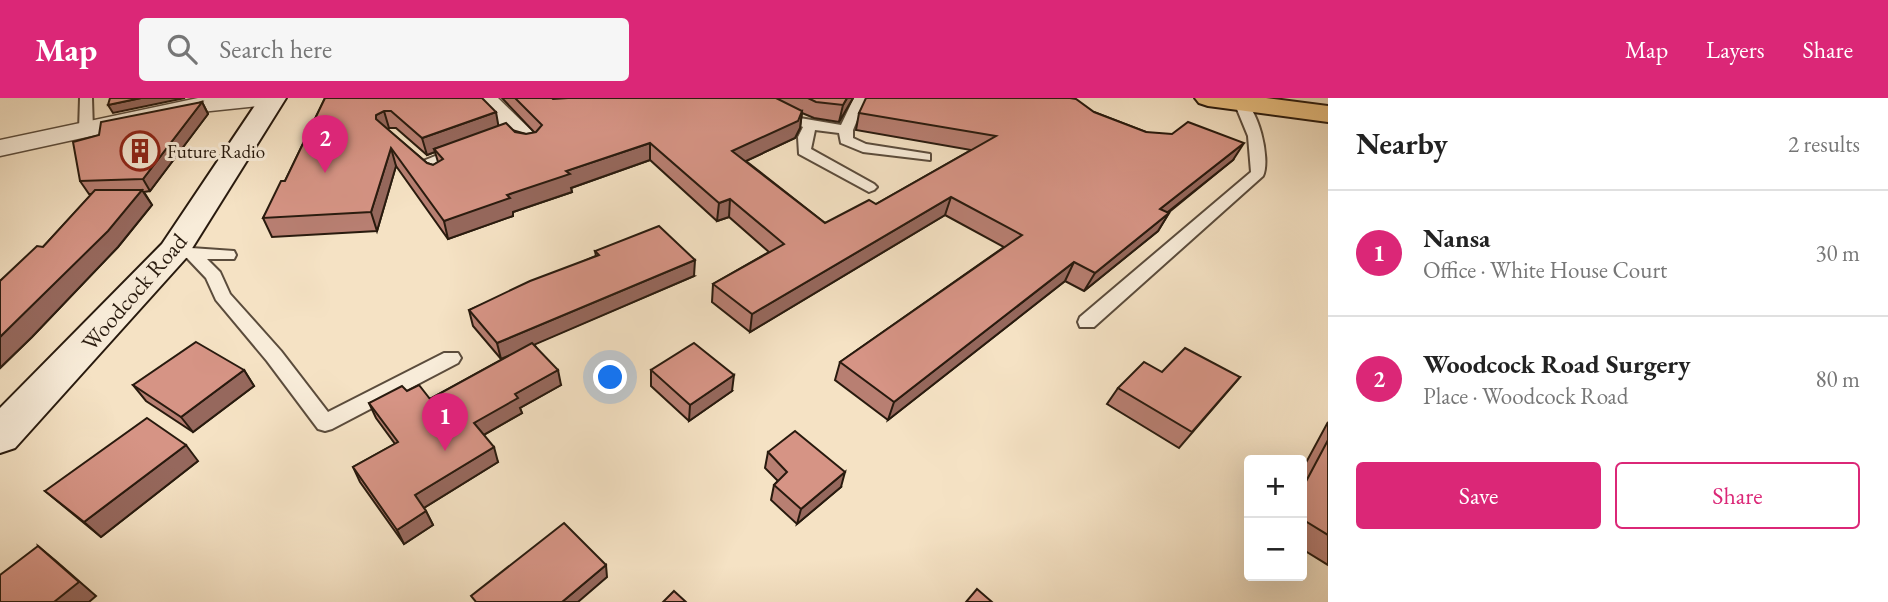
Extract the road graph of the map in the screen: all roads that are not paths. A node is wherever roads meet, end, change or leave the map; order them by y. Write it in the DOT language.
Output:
graph roads {
  1 [pos="86,98"];
  2 [pos="271,98"];
  3 [pos="484,98"];
  4 [pos="860,98"];
  5 [pos="1208,98"];
  6 [pos="1240,102"];
  7 [pos="788,114"];
  8 [pos="1328,114"];
  9 [pos="810,125"];
  10 [pos="846,130"];
  11 [pos="86,131"];
  12 [pos="517,134"];
  13 [pos="471,146"];
  14 [pos="0,148"];
  15 [pos="925,158"];
  16 [pos="438,176"];
  17 [pos="869,187"];
  18 [pos="182,252"];
  19 [pos="228,255"];
  20 [pos="1087,321"];
  21 [pos="451,358"];
  22 [pos="0,436"];
  1 -- 11 [label="lane"];
  2 -- 11 [label="street"];
  2 -- 18 [label="street, Woodcock Road"];
  3 -- 12 [label="street"];
  4 -- 10 [label="lane"];
  5 -- 6 [label="main road"];
  6 -- 8 [label="main road"];
  6 -- 20 [label="lane"];
  7 -- 9 [label="lane"];
  9 -- 10 [label="lane"];
  9 -- 17 [label="lane"];
  10 -- 15 [label="lane"];
  11 -- 14 [label="street"];
  13 -- 16 [label="lane"];
  18 -- 19 [label="lane"];
  18 -- 21 [label="lane"];
  18 -- 22 [label="street, Woodcock Road"];
}
